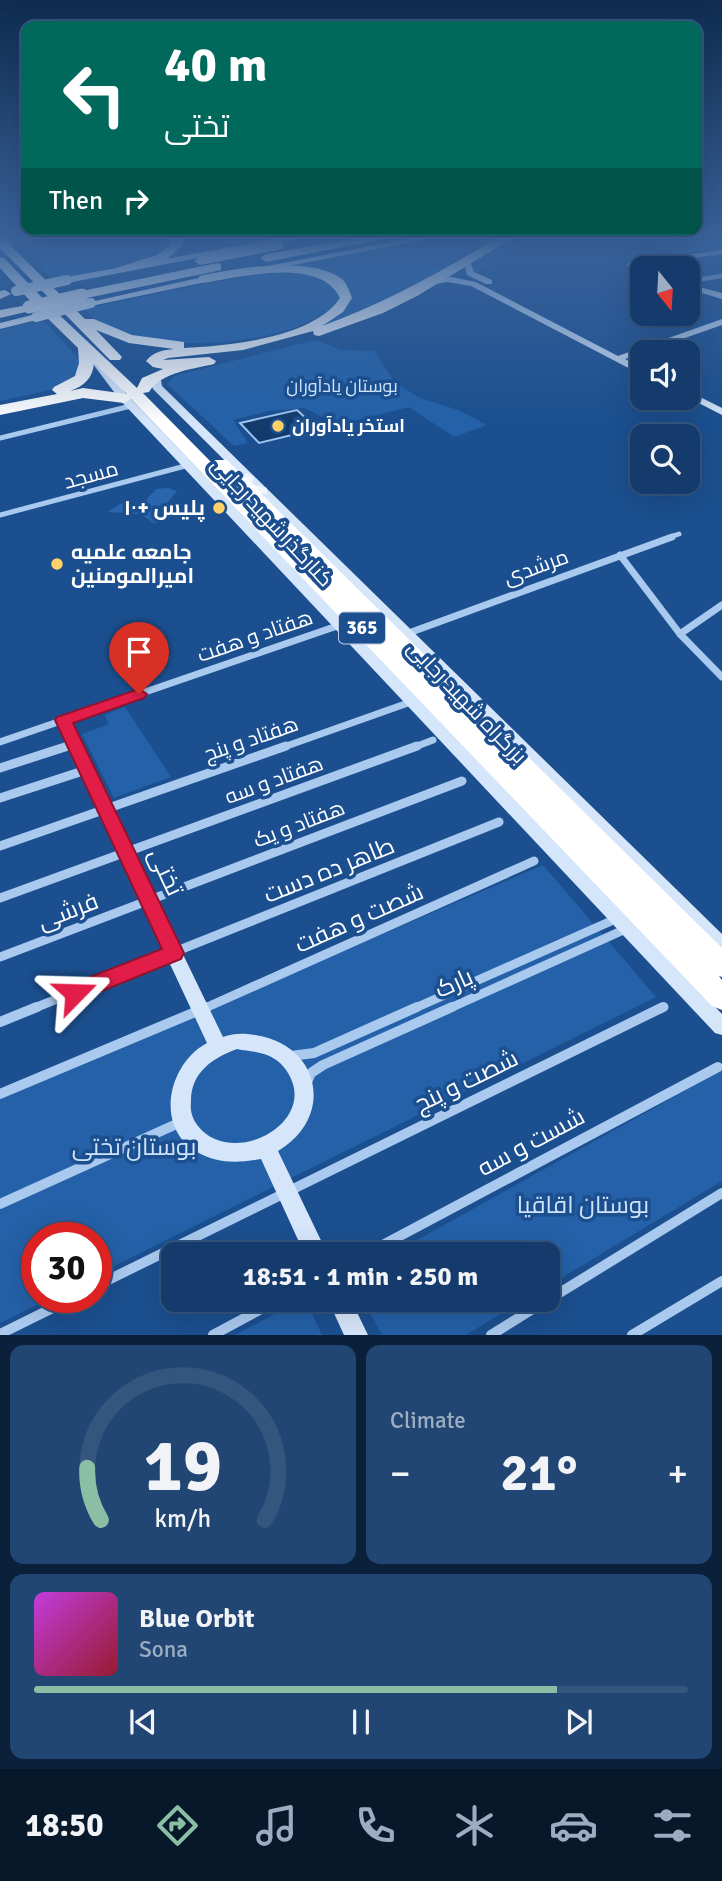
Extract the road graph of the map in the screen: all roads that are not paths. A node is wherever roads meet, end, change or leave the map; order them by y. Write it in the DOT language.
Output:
graph roads {
  1 [pos="39,298"];
  2 [pos="41,298"];
  3 [pos="41,298"];
  4 [pos="80,298"];
  5 [pos="80,298"];
  6 [pos="346,298"];
  7 [pos="402,298"];
  8 [pos="500,298"];
  9 [pos="519,298"];
  10 [pos="14,300"];
  11 [pos="0,314"];
  12 [pos="722,322"];
  13 [pos="312,325"];
  14 [pos="0,326"];
  15 [pos="85,346"];
  16 [pos="629,355"];
  17 [pos="617,359"];
  18 [pos="209,360"];
  19 [pos="630,366"];
  20 [pos="151,383"];
  21 [pos="700,390"];
  22 [pos="700,400"];
  23 [pos="127,402"];
  24 [pos="722,402"];
  25 [pos="0,404"];
  26 [pos="0,410"];
  27 [pos="722,412"];
  28 [pos="0,438"];
  29 [pos="194,463"];
  30 [pos="251,485"];
  31 [pos="0,516"];
  32 [pos="679,534"];
  33 [pos="620,555"];
  34 [pos="722,606"];
  35 [pos="340,625"];
  36 [pos="406,634"];
  37 [pos="680,634"];
  38 [pos="722,677"];
  39 [pos="408,703"];
  40 [pos="63,720"];
  41 [pos="433,740"];
  42 [pos="0,742"];
  43 [pos="74,744"];
  44 [pos="0,768"];
  45 [pos="86,770"];
  46 [pos="462,780"];
  47 [pos="0,798"];
  48 [pos="105,809"];
  49 [pos="499,822"];
  50 [pos="0,846"];
  51 [pos="126,853"];
  52 [pos="534,861"];
  53 [pos="0,898"];
  54 [pos="149,901"];
  55 [pos="620,925"];
  56 [pos="722,945"];
  57 [pos="174,953"];
  58 [pos="0,957"];
  59 [pos="722,966"];
  60 [pos="722,998"];
  61 [pos="664,1007"];
  62 [pos="201,1010"];
  63 [pos="0,1022"];
  64 [pos="379,1024"];
  65 [pos="722,1027"];
  66 [pos="387,1037"];
  67 [pos="218,1047"];
  68 [pos="289,1056"];
  69 [pos="718,1067"];
  70 [pos="305,1086"];
  71 [pos="0,1094"];
  72 [pos="183,1121"];
  73 [pos="266,1148"];
  74 [pos="288,1192"];
  75 [pos="722,1193"];
  76 [pos="0,1204"];
  77 [pos="311,1242"];
  78 [pos="388,1242"];
  79 [pos="112,1278"];
  80 [pos="722,1281"];
  81 [pos="560,1293"];
  82 [pos="256,1312"];
  83 [pos="345,1312"];
  84 [pos="528,1312"];
  85 [pos="43,1313"];
  86 [pos="0,1334"];
  87 [pos="213,1335"];
  88 [pos="356,1335"];
  89 [pos="491,1335"];
  90 [pos="632,1335"];
  1 -- 15 [label="highway, بزرگراه شهید رجایی / 365"];
  2 -- 10 [label="highway, bridge"];
  3 -- 10 [label="main road, bridge"];
  4 -- 13 [label="highway"];
  5 -- 20 [label="highway, بزرگراه شهید رجایی / 365"];
  6 -- 13 [label="highway"];
  7 -- 18 [label="highway"];
  8 -- 17 [label="street"];
  9 -- 16 [label="street"];
  10 -- 11 [label="highway"];
  10 -- 14 [label="main road"];
  12 -- 16 [label="street"];
  13 -- 18 [label="highway"];
  15 -- 23 [label="street, کنارگذر شهید رجایی"];
  15 -- 25 [label="highway"];
  15 -- 29 [label="highway, بزرگراه شهید رجایی / 365"];
  16 -- 17 [label="street"];
  17 -- 19 [label="street"];
  18 -- 20 [label="highway"];
  20 -- 30 [label="highway, بزرگراه شهید رجایی / 365"];
  21 -- 24 [label="street"];
  22 -- 27 [label="street"];
  23 -- 26 [label="highway"];
  23 -- 28 [label="street"];
  23 -- 29 [label="street, کنارگذر شهید رجایی"];
  29 -- 31 [label="street, مسجد"];
  29 -- 35 [label="street, کنارگذر شهید رجایی"];
  29 -- 60 [label="highway, بزرگراه شهید رجایی / 365"];
  30 -- 36 [label="street, کنارگذر شهید رجایی"];
  30 -- 59 [label="highway, بزرگراه شهید رجایی / 365"];
  32 -- 33 [label="street, مرشدی"];
  33 -- 36 [label="street, مرشدی"];
  33 -- 37 [label="street"];
  34 -- 37 [label="street"];
  35 -- 40 [label="street, هفتاد و هفت"];
  35 -- 55 [label="street, کنارگذر شهید رجایی"];
  36 -- 56 [label="street, کنارگذر شهید رجایی"];
  37 -- 38 [label="street"];
  39 -- 48 [label="street, هفتاد و پنج"];
  40 -- 42 [label="street, هفتاد و هفت"];
  40 -- 43 [label="street, تختی"];
  41 -- 51 [label="street, هفتاد و سه"];
  43 -- 44 [label="street"];
  43 -- 45 [label="street, تختی"];
  45 -- 47 [label="street"];
  45 -- 48 [label="street, تختی"];
  46 -- 54 [label="street, هفتاد و یک"];
  48 -- 50 [label="street, هفتاد و پنج"];
  48 -- 51 [label="street, تختی"];
  49 -- 57 [label="street, طاهر ده دست"];
  51 -- 53 [label="street, هفتاد و سه"];
  51 -- 54 [label="street, تختی"];
  52 -- 62 [label="street, شصت و هفت"];
  54 -- 57 [label="street, تختی"];
  54 -- 58 [label="street, فرشی"];
  55 -- 64 [label="street, پارک"];
  55 -- 65 [label="street, کنارگذر شهید رجایی"];
  55 -- 66 [label="street, پارک"];
  57 -- 62 [label="street, تختی"];
  57 -- 63 [label="street, طاهر ده دست"];
  61 -- 74 [label="street, شصت و پنج"];
  62 -- 67 [label="street, تختی"];
  62 -- 71 [label="street, شصت و هفت"];
  64 -- 66 [label="street"];
  64 -- 68 [label="street, پارک"];
  66 -- 70 [label="street, پارک"];
  67 -- 68 [label="street"];
  67 -- 72 [label="street"];
  68 -- 70 [label="street"];
  69 -- 78 [label="street, شست و سه"];
  70 -- 73 [label="street"];
  72 -- 73 [label="street"];
  72 -- 76 [label="street"];
  73 -- 74 [label="street"];
  74 -- 77 [label="street"];
  74 -- 79 [label="street, شصت و پنج"];
  75 -- 81 [label="street"];
  80 -- 90 [label="street"];
  82 -- 87 [label="street"];
  83 -- 88 [label="street"];
  84 -- 89 [label="street"];
  85 -- 86 [label="street"];
}
